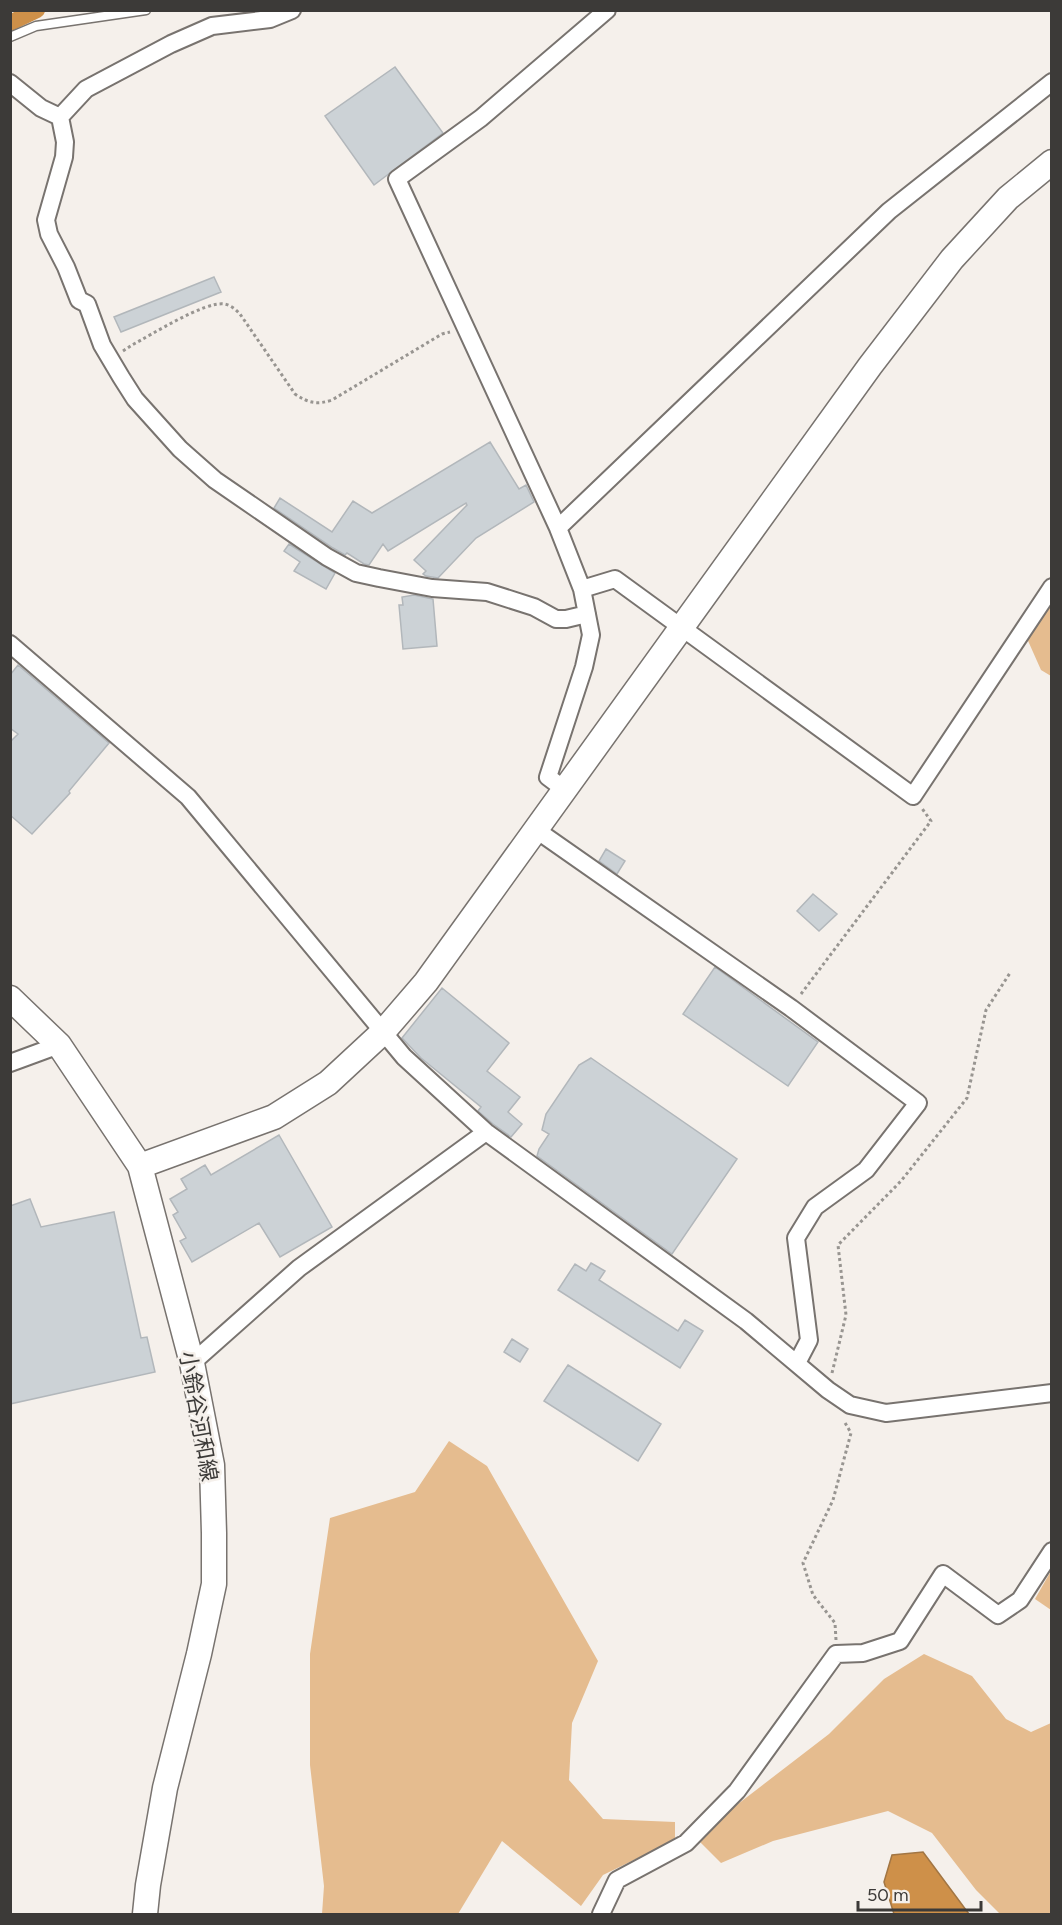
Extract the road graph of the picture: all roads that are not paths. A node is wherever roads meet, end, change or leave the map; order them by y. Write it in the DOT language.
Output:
graph roads {
  1 [pos="146,10"];
  2 [pos="292,10"];
  3 [pos="607,10"];
  4 [pos="10,38"];
  5 [pos="1052,82"];
  6 [pos="10,83"];
  7 [pos="60,117"];
  8 [pos="1052,162"];
  9 [pos="558,528"];
  10 [pos="1052,587"];
  11 [pos="582,589"];
  12 [pos="587,614"];
  13 [pos="681,628"];
  14 [pos="10,644"];
  15 [pos="564,789"];
  16 [pos="535,829"];
  17 [pos="10,998"];
  18 [pos="383,1032"];
  19 [pos="59,1045"];
  20 [pos="10,1063"];
  21 [pos="486,1132"];
  22 [pos="140,1166"];
  23 [pos="192,1363"];
  24 [pos="797,1363"];
  25 [pos="1052,1394"];
  26 [pos="1052,1551"];
  27 [pos="145,1914"];
  28 [pos="601,1914"];
  1 -- 4 [label="lane"];
  2 -- 7 [label="street"];
  3 -- 9 [label="street"];
  5 -- 9 [label="street"];
  6 -- 7 [label="street"];
  7 -- 12 [label="street"];
  8 -- 13 [label="street"];
  9 -- 11 [label="street"];
  10 -- 13 [label="street"];
  11 -- 12 [label="street"];
  11 -- 13 [label="street"];
  12 -- 15 [label="street"];
  13 -- 15 [label="street"];
  14 -- 18 [label="street"];
  15 -- 16 [label="street"];
  16 -- 18 [label="street"];
  16 -- 24 [label="street"];
  17 -- 19 [label="street, 小鈴谷河和線"];
  18 -- 21 [label="street"];
  18 -- 22 [label="street"];
  19 -- 20 [label="street"];
  19 -- 22 [label="street, 小鈴谷河和線"];
  21 -- 23 [label="street"];
  21 -- 24 [label="street"];
  22 -- 23 [label="street, 小鈴谷河和線"];
  23 -- 27 [label="street, 小鈴谷河和線"];
  24 -- 25 [label="street"];
  26 -- 28 [label="street"];
}
